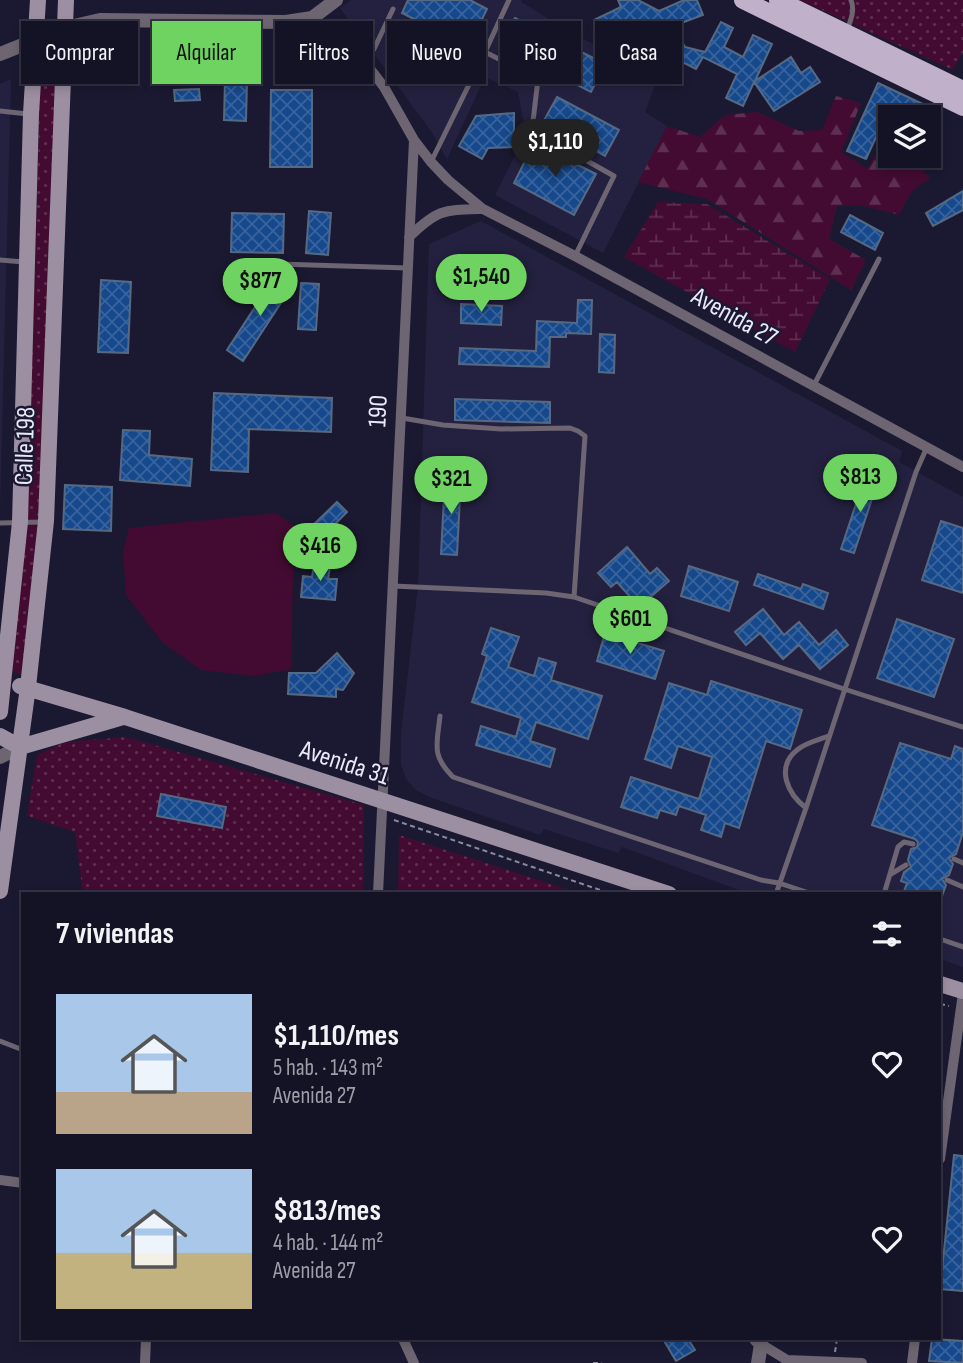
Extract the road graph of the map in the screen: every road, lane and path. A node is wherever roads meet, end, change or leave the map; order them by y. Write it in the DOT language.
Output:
graph roads {
  1 [pos="38,0"];
  2 [pos="66,0"];
  3 [pos="336,0"];
  4 [pos="509,0"];
  5 [pos="743,0"];
  6 [pos="778,0"];
  7 [pos="851,0"];
  8 [pos="393,9"];
  9 [pos="312,18"];
  10 [pos="36,21"];
  11 [pos="65,21"];
  12 [pos="95,21"];
  13 [pos="316,21"];
  14 [pos="846,33"];
  15 [pos="21,46"];
  16 [pos="373,50"];
  17 [pos="486,50"];
  18 [pos="486,53"];
  19 [pos="0,54"];
  20 [pos="373,73"];
  21 [pos="33,84"];
  22 [pos="63,84"];
  23 [pos="469,84"];
  24 [pos="961,85"];
  25 [pos="963,107"];
  26 [pos="0,111"];
  27 [pos="31,114"];
  28 [pos="414,140"];
  29 [pos="431,162"];
  30 [pos="483,209"];
  31 [pos="409,237"];
  32 [pos="575,256"];
  33 [pos="879,259"];
  34 [pos="0,260"];
  35 [pos="27,262"];
  36 [pos="248,263"];
  37 [pos="408,268"];
  38 [pos="813,387"];
  39 [pos="401,418"];
  40 [pos="927,447"];
  41 [pos="963,467"];
  42 [pos="46,521"];
  43 [pos="20,522"];
  44 [pos="0,523"];
  45 [pos="393,586"];
  46 [pos="574,597"];
  47 [pos="3,684"];
  48 [pos="27,687"];
  49 [pos="844,689"];
  50 [pos="0,712"];
  51 [pos="440,716"];
  52 [pos="125,717"];
  53 [pos="963,727"];
  54 [pos="0,736"];
  55 [pos="829,736"];
  56 [pos="20,747"];
  57 [pos="0,757"];
  58 [pos="383,808"];
  59 [pos="806,808"];
  60 [pos="913,844"];
  61 [pos="954,859"];
  62 [pos="963,863"];
  63 [pos="906,865"];
  64 [pos="891,874"];
  65 [pos="947,880"];
  66 [pos="779,883"];
  67 [pos="963,887"];
  68 [pos="0,891"];
  69 [pos="378,892"];
  70 [pos="607,892"];
  71 [pos="662,892"];
  72 [pos="777,892"];
  73 [pos="806,892"];
  74 [pos="885,892"];
  75 [pos="941,939"];
  76 [pos="963,947"];
  77 [pos="941,984"];
  78 [pos="963,992"];
  79 [pos="0,1041"];
  80 [pos="21,1048"];
  81 [pos="941,1152"];
  82 [pos="0,1180"];
  83 [pos="21,1183"];
  84 [pos="146,1340"];
  85 [pos="403,1340"];
  86 [pos="915,1340"];
  87 [pos="759,1342"];
  88 [pos="785,1362"];
  89 [pos="145,1363"];
  90 [pos="414,1363"];
  91 [pos="593,1363"];
  92 [pos="602,1363"];
  93 [pos="758,1363"];
  94 [pos="862,1363"];
  95 [pos="912,1363"];
  1 -- 10 [label="main road, Calle 198"];
  2 -- 11 [label="main road, Calle 198"];
  3 -- 9 [label="street"];
  4 -- 17 [label="lane"];
  5 -- 25 [label="main road"];
  6 -- 14 [label="main road"];
  7 -- 14 [label="lane"];
  8 -- 16 [label="lane"];
  9 -- 12 [label="street"];
  9 -- 13 [label="street, Avenida 27"];
  14 -- 24 [label="main road"];
  15 -- 19 [label="street"];
  18 -- 32 [label="lane"];
  20 -- 28 [label="street, Avenida 27"];
  21 -- 27 [label="main road, Calle 198"];
  22 -- 42 [label="main road, Calle 198"];
  23 -- 29 [label="lane"];
  26 -- 27 [label="lane"];
  27 -- 35 [label="main road, Calle 198"];
  28 -- 29 [label="street, Avenida 27"];
  28 -- 31 [label="street, 190"];
  29 -- 30 [label="street, Avenida 27"];
  30 -- 31 [label="street, Avenida 27"];
  30 -- 32 [label="street, Avenida 27"];
  31 -- 37 [label="street, 190"];
  32 -- 38 [label="street, Avenida 27"];
  33 -- 38 [label="lane"];
  34 -- 35 [label="lane"];
  35 -- 43 [label="main road, Calle 198"];
  36 -- 37 [label="lane"];
  37 -- 39 [label="street, 190"];
  38 -- 40 [label="street, Avenida 27"];
  39 -- 45 [label="street, 190"];
  39 -- 46 [label="lane"];
  40 -- 41 [label="street, Avenida 27"];
  40 -- 49 [label="lane"];
  42 -- 43 [label="lane"];
  42 -- 48 [label="main road, Calle 198"];
  43 -- 44 [label="lane"];
  43 -- 47 [label="main road, Calle 198"];
  45 -- 46 [label="lane"];
  45 -- 58 [label="street, 190"];
  46 -- 49 [label="lane"];
  47 -- 48 [label="main road, Avenida 31"];
  47 -- 50 [label="main road, Calle 198"];
  48 -- 52 [label="main road, Avenida 31"];
  48 -- 56 [label="main road, Calle 198"];
  49 -- 53 [label="lane"];
  49 -- 55 [label="lane"];
  51 -- 66 [label="lane"];
  52 -- 56 [label="main road"];
  52 -- 58 [label="main road, Avenida 31"];
  54 -- 56 [label="main road"];
  55 -- 59 [label="lane"];
  55 -- 59 [label="lane"];
  56 -- 57 [label="street"];
  56 -- 68 [label="main road, Calle 198"];
  58 -- 69 [label="street, 190"];
  58 -- 70 [label="path"];
  58 -- 71 [label="main road, Avenida 31"];
  59 -- 66 [label="lane"];
  60 -- 64 [label="lane"];
  61 -- 62 [label="lane"];
  63 -- 64 [label="lane"];
  64 -- 74 [label="lane"];
  65 -- 67 [label="lane"];
  66 -- 72 [label="lane"];
  66 -- 73 [label="lane"];
  75 -- 76 [label="lane"];
  77 -- 78 [label="main road"];
  78 -- 81 [label="street"];
  79 -- 80 [label="lane"];
  82 -- 83 [label="street"];
  84 -- 89 [label="street"];
  85 -- 90 [label="street"];
  86 -- 95 [label="street"];
  87 -- 88 [label="street"];
  87 -- 93 [label="street"];
  88 -- 94 [label="street"];
  91 -- 92 [label="path"];
}
